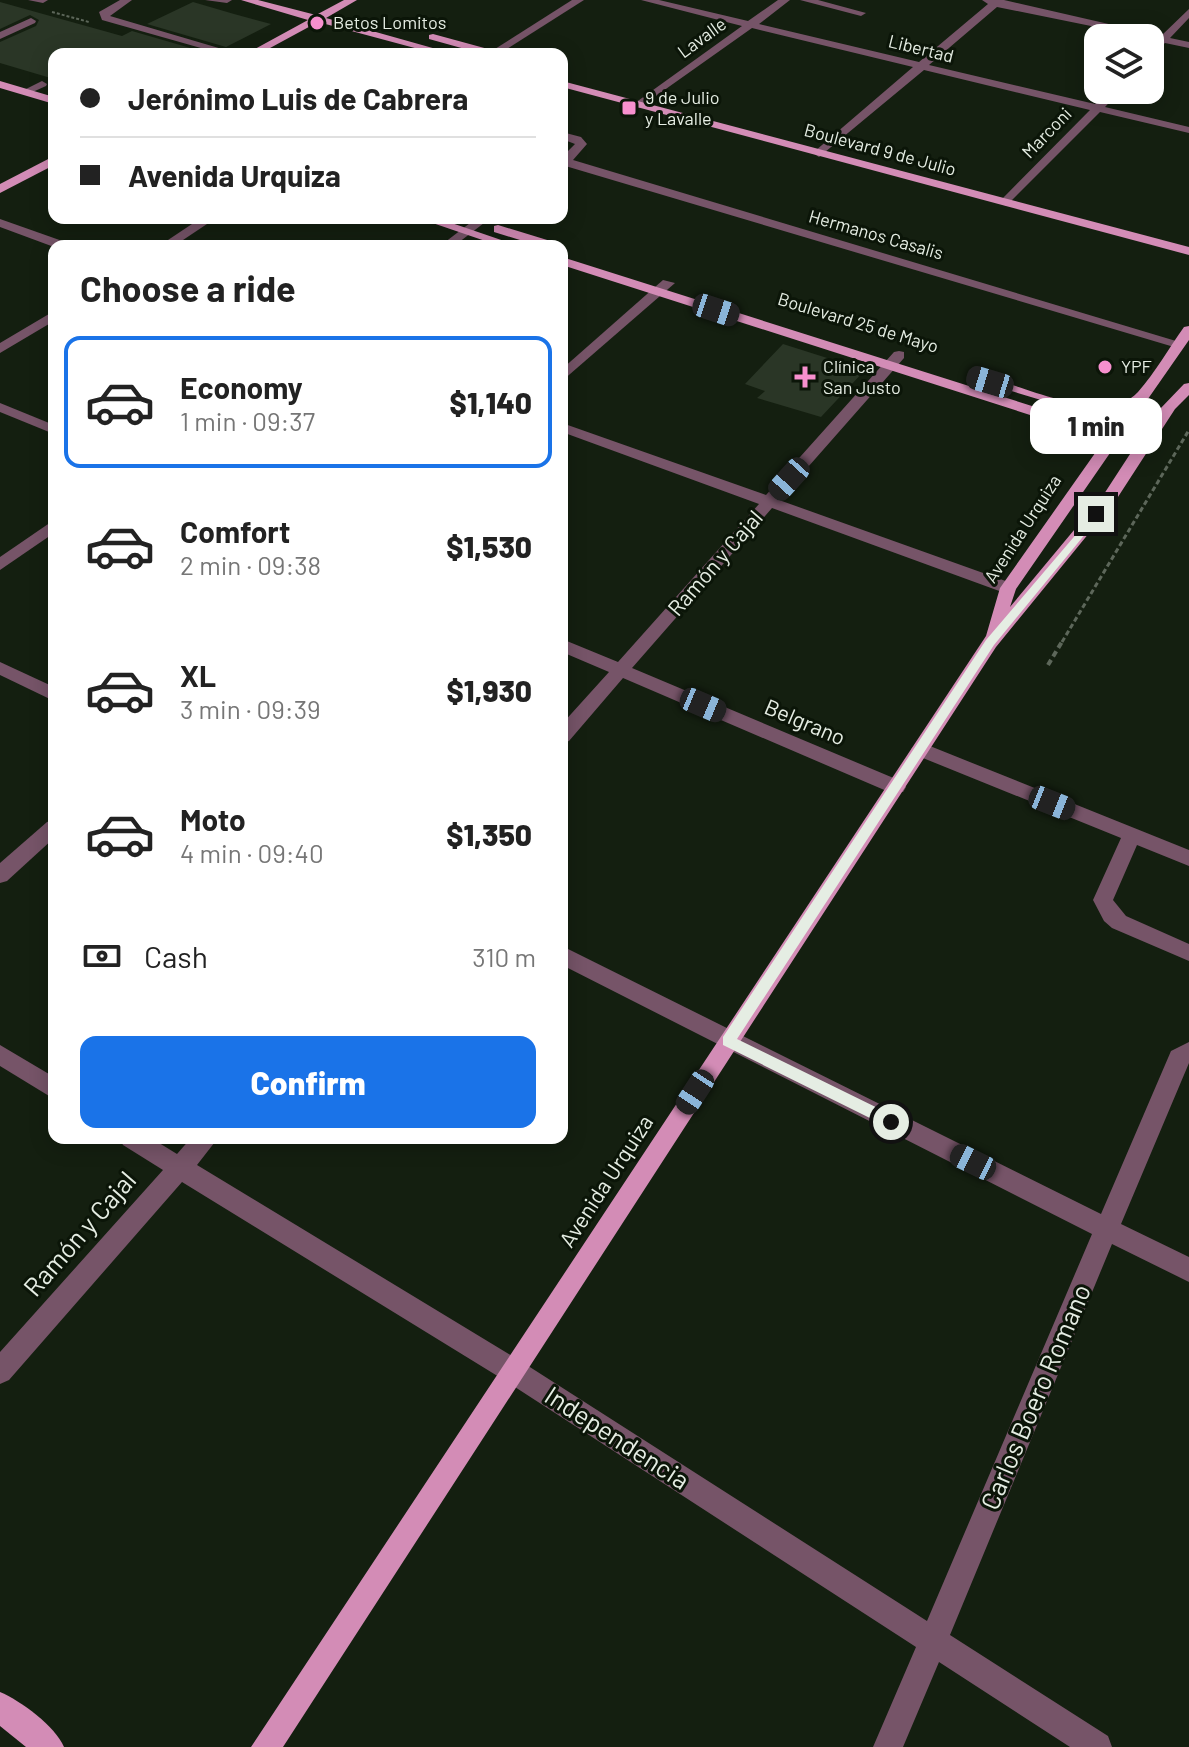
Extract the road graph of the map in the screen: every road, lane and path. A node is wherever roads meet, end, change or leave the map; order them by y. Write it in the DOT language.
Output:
graph roads {
  1 [pos="33,0"];
  2 [pos="43,0"];
  3 [pos="127,0"];
  4 [pos="210,0"];
  5 [pos="227,0"];
  6 [pos="246,0"];
  7 [pos="294,0"];
  8 [pos="352,0"];
  9 [pos="579,0"];
  10 [pos="646,0"];
  11 [pos="785,0"];
  12 [pos="805,0"];
  13 [pos="982,0"];
  14 [pos="997,2"];
  15 [pos="333,10"];
  16 [pos="1189,12"];
  17 [pos="861,13"];
  18 [pos="317,19"];
  19 [pos="31,21"];
  20 [pos="1093,24"];
  21 [pos="750,25"];
  22 [pos="0,36"];
  23 [pos="1164,39"];
  24 [pos="1164,40"];
  25 [pos="1189,45"];
  26 [pos="213,48"];
  27 [pos="262,48"];
  28 [pos="426,48"];
  29 [pos="471,48"];
  30 [pos="503,48"];
  31 [pos="922,68"];
  32 [pos="0,71"];
  33 [pos="568,74"];
  34 [pos="0,84"];
  35 [pos="48,86"];
  36 [pos="568,86"];
  37 [pos="26,92"];
  38 [pos="652,96"];
  39 [pos="48,99"];
  40 [pos="1101,104"];
  41 [pos="639,105"];
  42 [pos="1097,108"];
  43 [pos="1189,130"];
  44 [pos="568,137"];
  45 [pos="830,143"];
  46 [pos="819,153"];
  47 [pos="568,158"];
  48 [pos="48,163"];
  49 [pos="568,163"];
  50 [pos="0,189"];
  51 [pos="1016,191"];
  52 [pos="1006,202"];
  53 [pos="0,223"];
  54 [pos="200,224"];
  55 [pos="481,224"];
  56 [pos="465,225"];
  57 [pos="1189,238"];
  58 [pos="175,240"];
  59 [pos="451,240"];
  60 [pos="499,240"];
  61 [pos="533,240"];
  62 [pos="48,241"];
  63 [pos="568,251"];
  64 [pos="1189,251"];
  65 [pos="568,263"];
  66 [pos="663,287"];
  67 [pos="48,319"];
  68 [pos="1189,330"];
  69 [pos="1179,344"];
  70 [pos="0,349"];
  71 [pos="894,360"];
  72 [pos="568,372"];
  73 [pos="1182,392"];
  74 [pos="1144,396"];
  75 [pos="0,407"];
  76 [pos="48,427"];
  77 [pos="568,429"];
  78 [pos="1189,430"];
  79 [pos="1114,437"];
  80 [pos="769,502"];
  81 [pos="48,529"];
  82 [pos="0,565"];
  83 [pos="1008,588"];
  84 [pos="990,643"];
  85 [pos="568,647"];
  86 [pos="1048,665"];
  87 [pos="0,668"];
  88 [pos="621,669"];
  89 [pos="48,692"];
  90 [pos="568,729"];
  91 [pos="920,749"];
  92 [pos="896,787"];
  93 [pos="48,832"];
  94 [pos="1132,835"];
  95 [pos="1189,858"];
  96 [pos="0,875"];
  97 [pos="1189,953"];
  98 [pos="568,958"];
  99 [pos="728,1041"];
  100 [pos="1189,1051"];
  101 [pos="0,1054"];
  102 [pos="48,1085"];
  103 [pos="141,1144"];
  104 [pos="201,1144"];
  105 [pos="179,1168"];
  106 [pos="1109,1229"];
  107 [pos="1189,1270"];
  108 [pos="0,1371"];
  109 [pos="513,1371"];
  110 [pos="931,1641"];
  111 [pos="0,1707"];
  112 [pos="49,1747"];
  113 [pos="266,1747"];
  114 [pos="888,1747"];
  115 [pos="1097,1747"];
  1 -- 2 [label="street"];
  3 -- 26 [label="street"];
  4 -- 5 [label="street"];
  6 -- 18 [label="main road"];
  7 -- 15 [label="main road"];
  8 -- 15 [label="main road"];
  9 -- 30 [label="street"];
  10 -- 21 [label="street, Libertad"];
  11 -- 21 [label="street, Lavalle"];
  12 -- 17 [label="street"];
  13 -- 14 [label="street"];
  14 -- 20 [label="street"];
  14 -- 31 [label="street"];
  15 -- 18 [label="main road"];
  15 -- 29 [label="main road"];
  16 -- 23 [label="street"];
  18 -- 27 [label="main road"];
  18 -- 28 [label="main road"];
  19 -- 22 [label="street"];
  21 -- 31 [label="street, Libertad"];
  21 -- 38 [label="street, Lavalle"];
  24 -- 25 [label="street"];
  31 -- 42 [label="street, Libertad"];
  31 -- 45 [label="street"];
  32 -- 35 [label="main road"];
  33 -- 38 [label="main road, Boulevard 9 de Julio"];
  34 -- 37 [label="main road"];
  35 -- 37 [label="street"];
  36 -- 41 [label="main road, Boulevard 9 de Julio"];
  37 -- 39 [label="main road"];
  38 -- 41 [label="street, Lavalle"];
  38 -- 45 [label="main road, Boulevard 9 de Julio"];
  40 -- 42 [label="street, Marconi"];
  41 -- 46 [label="main road, Boulevard 9 de Julio"];
  42 -- 43 [label="street, Libertad"];
  42 -- 51 [label="street, Marconi"];
  44 -- 47 [label="street"];
  45 -- 46 [label="street"];
  45 -- 51 [label="main road, Boulevard 9 de Julio"];
  46 -- 52 [label="main road, Boulevard 9 de Julio"];
  48 -- 50 [label="main road"];
  49 -- 69 [label="street, Hermanos Casalis"];
  51 -- 52 [label="street, Marconi"];
  51 -- 57 [label="main road, Boulevard 9 de Julio"];
  52 -- 64 [label="main road, Boulevard 9 de Julio"];
  53 -- 62 [label="street"];
  54 -- 58 [label="street"];
  55 -- 61 [label="main road"];
  56 -- 59 [label="street"];
  56 -- 60 [label="main road"];
  63 -- 66 [label="main road, Boulevard 25 de Mayo"];
  65 -- 66 [label="main road, Boulevard 25 de Mayo"];
  66 -- 71 [label="main road, Boulevard 25 de Mayo"];
  66 -- 72 [label="street"];
  67 -- 70 [label="street"];
  68 -- 69 [label="main road, Avenida Urquiza"];
  69 -- 74 [label="main road, Avenida Urquiza"];
  71 -- 74 [label="main road, Boulevard 25 de Mayo"];
  71 -- 79 [label="main road, Boulevard 25 de Mayo"];
  71 -- 80 [label="street, Ramón y Cajal"];
  73 -- 79 [label="main road"];
  73 -- 84 [label="main road, Avenida Urquiza"];
  74 -- 79 [label="main road, Avenida Urquiza"];
  75 -- 76 [label="street"];
  77 -- 80 [label="street"];
  78 -- 86 [label="path"];
  79 -- 83 [label="main road, Avenida Urquiza"];
  80 -- 83 [label="street"];
  80 -- 88 [label="street, Ramón y Cajal"];
  81 -- 82 [label="street"];
  83 -- 84 [label="main road, Avenida Urquiza"];
  84 -- 91 [label="main road, Avenida Urquiza"];
  85 -- 88 [label="street, Belgrano"];
  87 -- 89 [label="street"];
  88 -- 90 [label="street, Ramón y Cajal"];
  88 -- 92 [label="street, Belgrano"];
  91 -- 92 [label="main road, Avenida Urquiza"];
  91 -- 94 [label="street"];
  92 -- 99 [label="main road, Avenida Urquiza"];
  93 -- 96 [label="street"];
  94 -- 95 [label="street"];
  94 -- 97 [label="street"];
  98 -- 99 [label="street"];
  99 -- 106 [label="street"];
  99 -- 109 [label="main road, Avenida Urquiza"];
  100 -- 106 [label="street, Carlos Boero Romano"];
  101 -- 102 [label="street"];
  103 -- 105 [label="street, Independencia"];
  104 -- 105 [label="street, Ramón y Cajal"];
  105 -- 108 [label="street, Ramón y Cajal"];
  105 -- 109 [label="street, Independencia"];
  106 -- 107 [label="street"];
  106 -- 110 [label="street, Carlos Boero Romano"];
  109 -- 110 [label="street, Independencia"];
  109 -- 113 [label="main road, Avenida Urquiza"];
  110 -- 114 [label="street, Carlos Boero Romano"];
  110 -- 115 [label="street, Independencia"];
  111 -- 112 [label="main road"];
}
